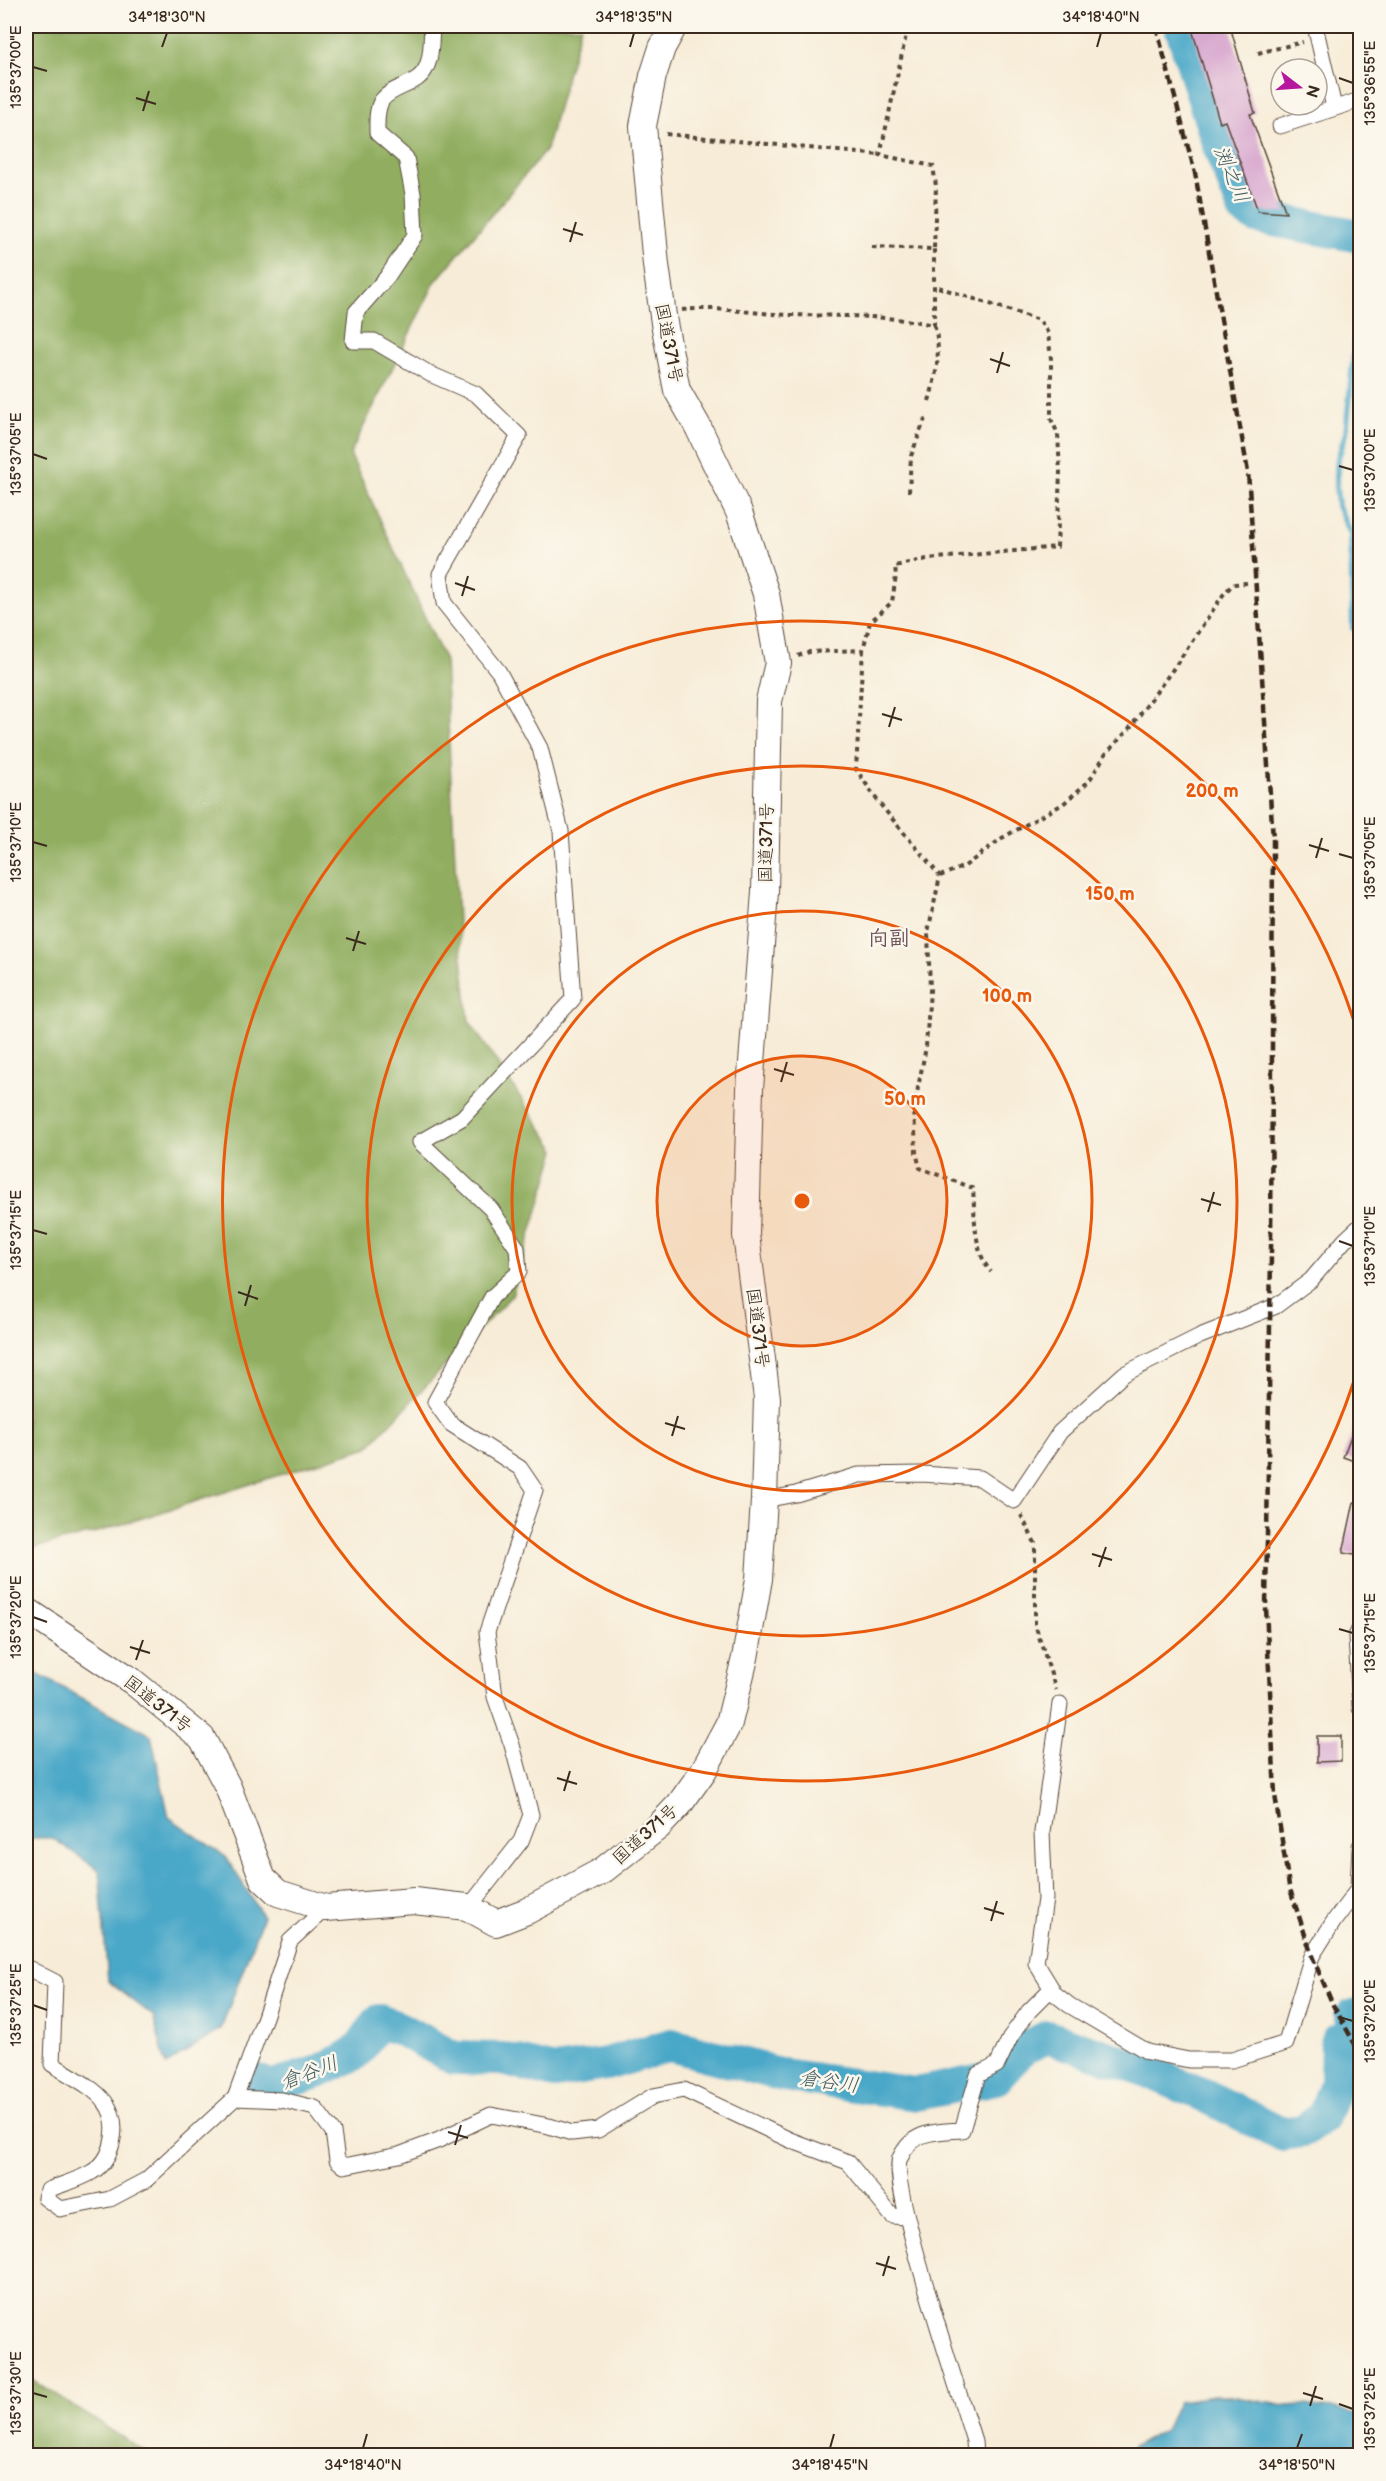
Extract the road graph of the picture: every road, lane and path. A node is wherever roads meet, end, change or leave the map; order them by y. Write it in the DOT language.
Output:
graph roads {
  1 [pos="432,26"];
  2 [pos="674,26"];
  3 [pos="908,26"];
  4 [pos="1317,32"];
  5 [pos="1258,53"];
  6 [pos="1360,100"];
  7 [pos="1334,107"];
  8 [pos="1280,126"];
  9 [pos="644,132"];
  10 [pos="880,155"];
  11 [pos="872,246"];
  12 [pos="934,249"];
  13 [pos="936,286"];
  14 [pos="662,312"];
  15 [pos="934,325"];
  16 [pos="929,401"];
  17 [pos="927,416"];
  18 [pos="909,492"];
  19 [pos="1247,583"];
  20 [pos="863,650"];
  21 [pos="778,663"];
  22 [pos="940,876"];
  23 [pos="1360,1228"];
  24 [pos="991,1272"];
  25 [pos="764,1500"];
  26 [pos="1014,1501"];
  27 [pos="26,1610"];
  28 [pos="1360,1628"];
  29 [pos="1060,1704"];
  30 [pos="1360,1708"];
  31 [pos="1360,1846"];
  32 [pos="1359,1889"];
  33 [pos="467,1907"];
  34 [pos="327,1908"];
  35 [pos="26,1967"];
  36 [pos="1051,1989"];
  37 [pos="235,2098"];
  38 [pos="906,2217"];
  39 [pos="975,2456"];
  1 -- 33 [label="street"];
  2 -- 9 [label="highway, 国道371号"];
  3 -- 10 [label="path"];
  4 -- 5 [label="path"];
  4 -- 7 [label="street"];
  6 -- 7 [label="street"];
  7 -- 8 [label="street"];
  9 -- 10 [label="path"];
  9 -- 14 [label="highway, 国道371号"];
  10 -- 12 [label="path"];
  11 -- 12 [label="path"];
  12 -- 13 [label="path"];
  13 -- 15 [label="path"];
  13 -- 20 [label="path"];
  14 -- 15 [label="path"];
  14 -- 21 [label="highway, 国道371号"];
  15 -- 16 [label="path"];
  17 -- 18 [label="path"];
  19 -- 22 [label="path"];
  20 -- 21 [label="path"];
  20 -- 22 [label="path"];
  21 -- 25 [label="highway, 国道371号"];
  22 -- 24 [label="path"];
  23 -- 26 [label="street"];
  25 -- 26 [label="street"];
  25 -- 33 [label="highway, 国道371号"];
  26 -- 29 [label="path"];
  27 -- 34 [label="highway, 国道371号"];
  28 -- 30 [label="street"];
  29 -- 36 [label="street"];
  31 -- 32 [label="street"];
  32 -- 36 [label="street"];
  33 -- 34 [label="highway, 国道371号"];
  34 -- 37 [label="street"];
  35 -- 37 [label="street"];
  36 -- 38 [label="street"];
  37 -- 38 [label="street"];
  38 -- 39 [label="street"];
}
